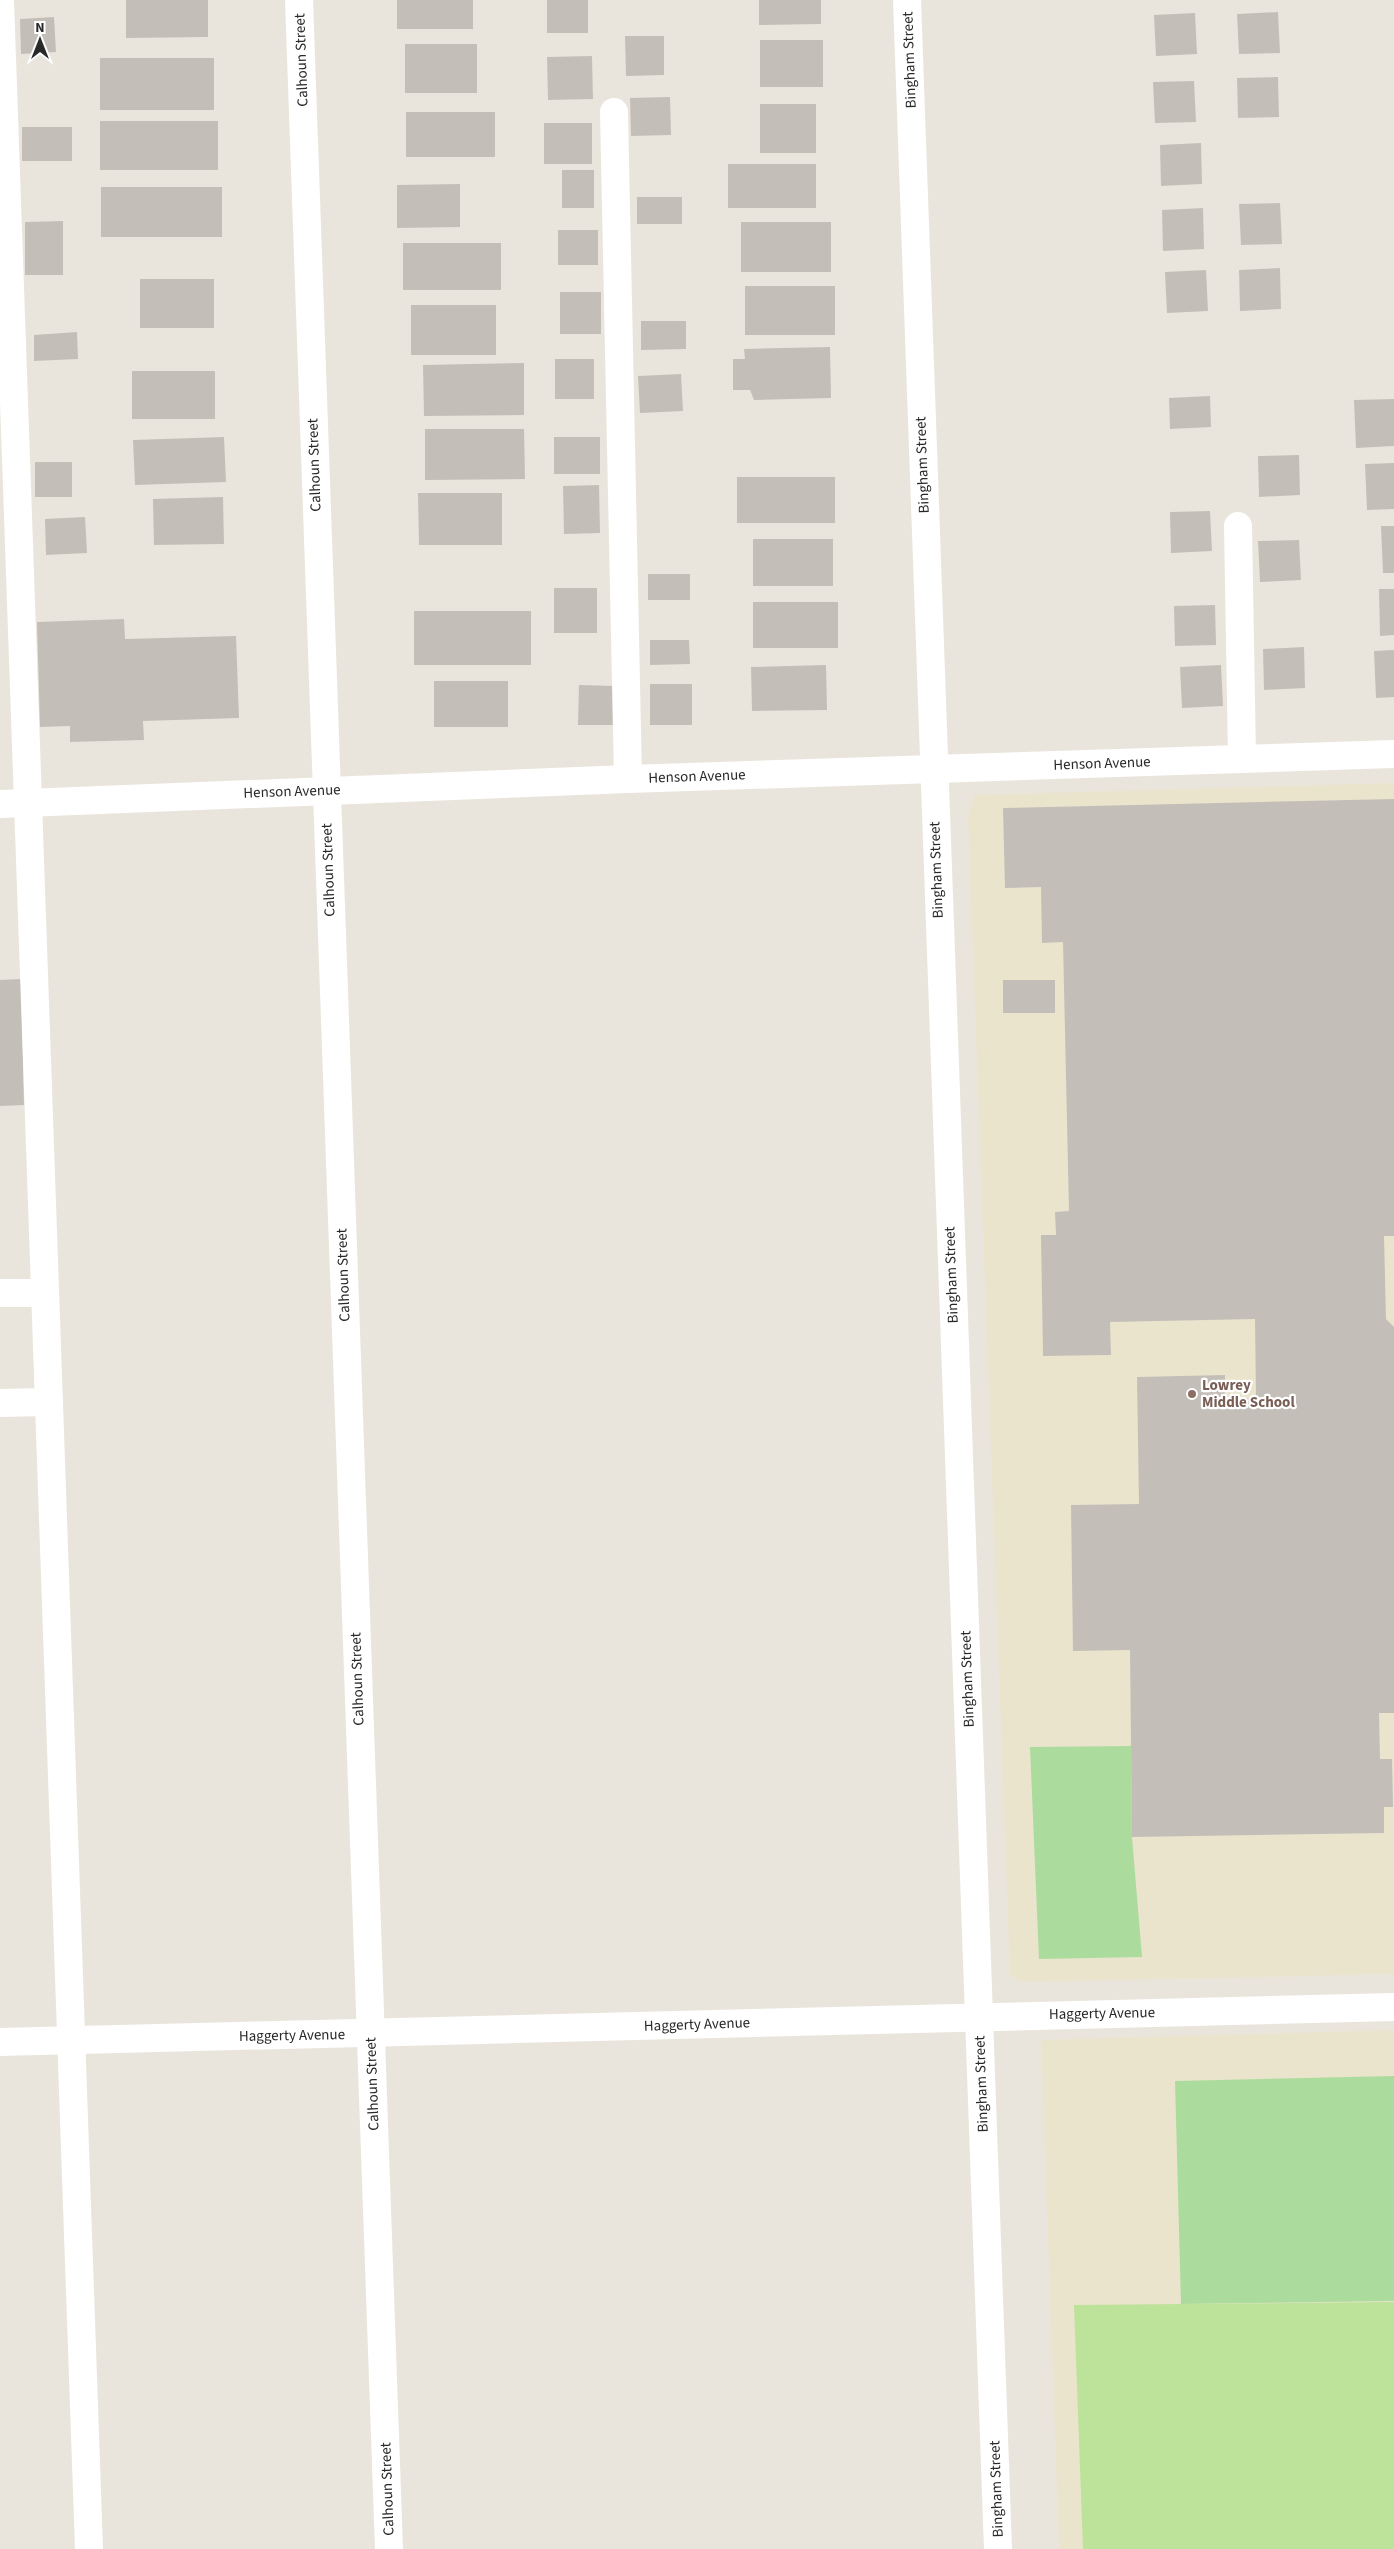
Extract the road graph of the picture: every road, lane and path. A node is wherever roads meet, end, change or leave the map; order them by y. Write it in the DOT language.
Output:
graph roads {
  1 [pos="299,0"];
  2 [pos="907,0"];
  3 [pos="0,1"];
  4 [pos="614,112"];
  5 [pos="4,252"];
  6 [pos="1238,526"];
  7 [pos="1394,754"];
  8 [pos="1242,758"];
  9 [pos="932,768"];
  10 [pos="628,779"];
  11 [pos="325,790"];
  12 [pos="27,803"];
  13 [pos="0,804"];
  14 [pos="45,1292"];
  15 [pos="0,1293"];
  16 [pos="49,1402"];
  17 [pos="0,1403"];
  18 [pos="1394,2007"];
  19 [pos="979,2016"];
  20 [pos="370,2034"];
  21 [pos="71,2040"];
  22 [pos="0,2042"];
  23 [pos="89,2549"];
  24 [pos="389,2549"];
  25 [pos="998,2549"];
  1 -- 11 [label="street, Calhoun Street"];
  2 -- 9 [label="street, Bingham Street"];
  3 -- 5 [label="street"];
  4 -- 10 [label="street"];
  5 -- 12 [label="street"];
  6 -- 8 [label="street"];
  7 -- 8 [label="street, Henson Avenue"];
  8 -- 9 [label="street, Henson Avenue"];
  9 -- 10 [label="street, Henson Avenue"];
  9 -- 19 [label="street, Bingham Street"];
  10 -- 11 [label="street, Henson Avenue"];
  11 -- 12 [label="street, Henson Avenue"];
  11 -- 20 [label="street, Calhoun Street"];
  12 -- 13 [label="street, Henson Avenue"];
  12 -- 14 [label="street"];
  14 -- 15 [label="street"];
  14 -- 16 [label="street"];
  16 -- 17 [label="street"];
  16 -- 21 [label="street"];
  18 -- 19 [label="street, Haggerty Avenue"];
  19 -- 20 [label="street, Haggerty Avenue"];
  19 -- 25 [label="street, Bingham Street"];
  20 -- 21 [label="street, Haggerty Avenue"];
  20 -- 24 [label="street, Calhoun Street"];
  21 -- 22 [label="street, Haggerty Avenue"];
  21 -- 23 [label="street"];
}
